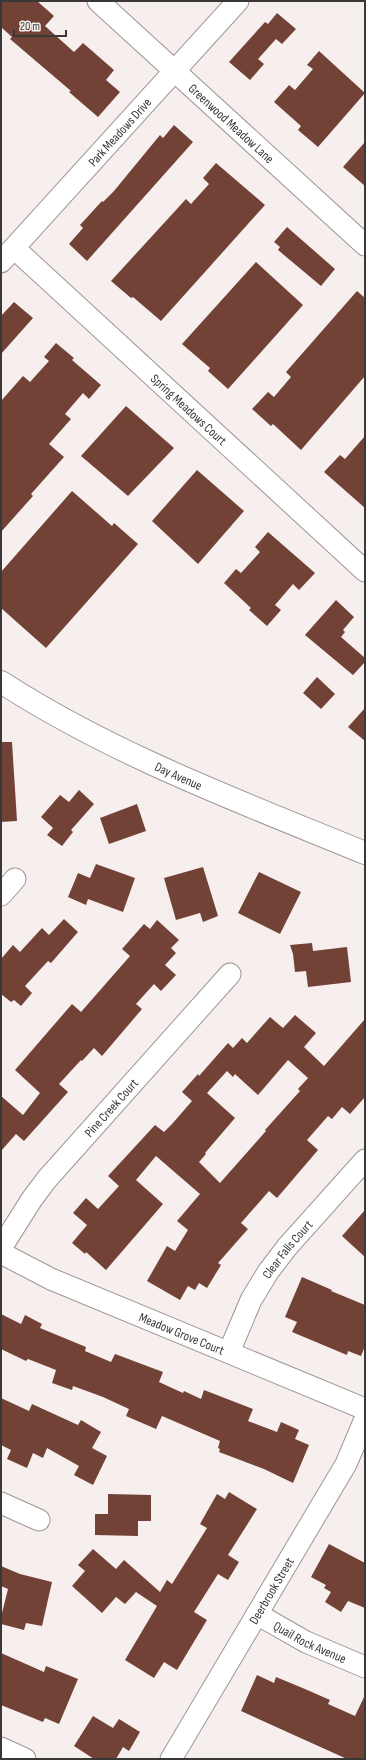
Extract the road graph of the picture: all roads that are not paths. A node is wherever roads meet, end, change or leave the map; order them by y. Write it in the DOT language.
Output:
graph roads {
  1 [pos="98,1"];
  2 [pos="238,1"];
  3 [pos="174,71"];
  4 [pos="365,245"];
  5 [pos="7,255"];
  6 [pos="365,571"];
  7 [pos="1,682"];
  8 [pos="365,853"];
  9 [pos="15,879"];
  10 [pos="1,895"];
  11 [pos="230,974"];
  12 [pos="365,1160"];
  13 [pos="1,1248"];
  14 [pos="1,1253"];
  15 [pos="229,1352"];
  16 [pos="365,1409"];
  17 [pos="365,1419"];
  18 [pos="1,1503"];
  19 [pos="39,1520"];
  20 [pos="257,1614"];
  21 [pos="365,1667"];
  22 [pos="1,1748"];
  23 [pos="25,1759"];
  24 [pos="171,1759"];
  1 -- 3 [label="street, Greenwood Meadow Lane"];
  2 -- 3 [label="street, Park Meadows Drive"];
  3 -- 4 [label="street, Greenwood Meadow Lane"];
  3 -- 5 [label="street, Park Meadows Drive"];
  5 -- 6 [label="street, Spring Meadows Court"];
  7 -- 8 [label="street, Day Avenue"];
  9 -- 10 [label="street"];
  11 -- 13 [label="street, Pine Creek Court"];
  12 -- 15 [label="street, Clear Falls Court"];
  14 -- 15 [label="street, Meadow Grove Court"];
  15 -- 16 [label="street, Meadow Grove Court"];
  17 -- 20 [label="street, Deerbrook Street"];
  18 -- 19 [label="street"];
  20 -- 21 [label="street, Quail Rock Avenue"];
  20 -- 24 [label="street, Deerbrook Street"];
  22 -- 23 [label="street"];
}
